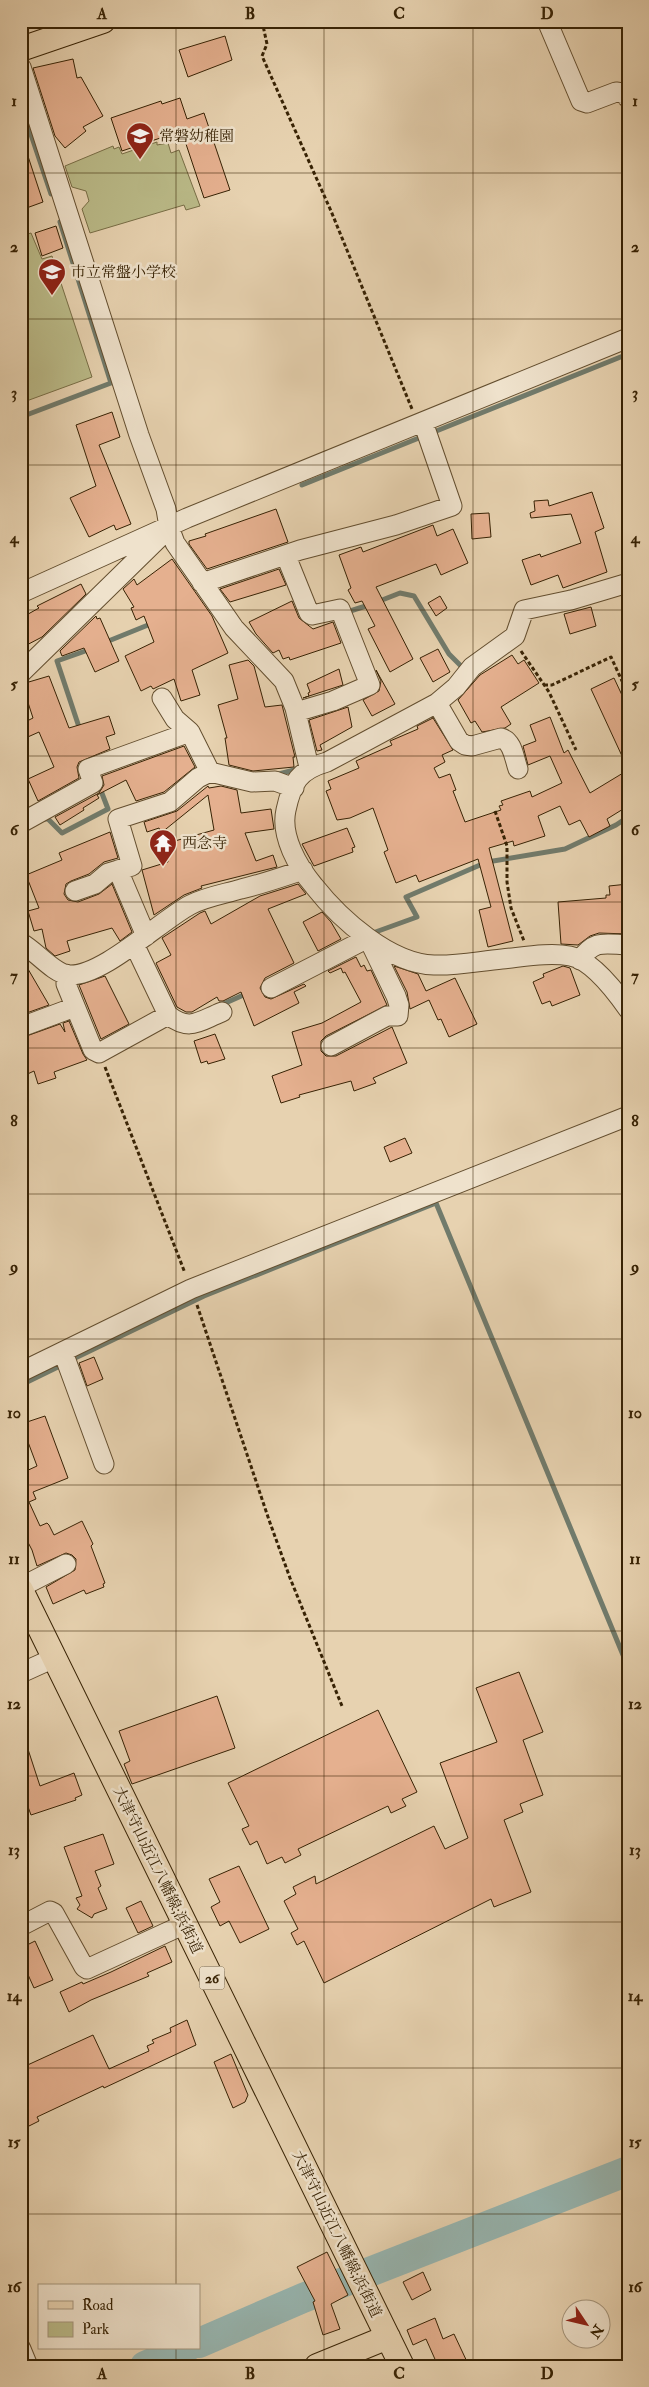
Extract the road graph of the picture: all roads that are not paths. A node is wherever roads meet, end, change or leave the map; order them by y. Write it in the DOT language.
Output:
graph roads {
  1 [pos="103,21"];
  2 [pos="547,21"];
  3 [pos="21,49"];
  4 [pos="21,67"];
  5 [pos="628,98"];
  6 [pos="628,338"];
  7 [pos="423,428"];
  8 [pos="169,528"];
  9 [pos="293,553"];
  10 [pos="628,582"];
  11 [pos="202,583"];
  12 [pos="21,593"];
  13 [pos="21,673"];
  14 [pos="162,698"];
  15 [pos="437,703"];
  16 [pos="296,712"];
  17 [pos="190,732"];
  18 [pos="309,767"];
  19 [pos="518,769"];
  20 [pos="210,772"];
  21 [pos="294,788"];
  22 [pos="21,823"];
  23 [pos="118,870"];
  24 [pos="303,870"];
  25 [pos="75,891"];
  26 [pos="368,938"];
  27 [pos="140,941"];
  28 [pos="21,943"];
  29 [pos="628,945"];
  30 [pos="580,960"];
  31 [pos="66,974"];
  32 [pos="271,988"];
  33 [pos="76,1008"];
  34 [pos="628,1009"];
  35 [pos="222,1012"];
  36 [pos="168,1015"];
  37 [pos="21,1027"];
  38 [pos="331,1046"];
  39 [pos="628,1116"];
  40 [pos="62,1352"];
  41 [pos="21,1372"];
  42 [pos="104,1464"];
  43 [pos="66,1564"];
  44 [pos="21,1589"];
  45 [pos="54,1658"];
  46 [pos="21,1673"];
  47 [pos="185,1924"];
  48 [pos="21,1926"];
  49 [pos="388,2337"];
  50 [pos="21,2349"];
  51 [pos="28,2366"];
  52 [pos="317,2366"];
  53 [pos="402,2366"];
  1 -- 3 [label="main road"];
  2 -- 5 [label="street"];
  4 -- 8 [label="street"];
  6 -- 7 [label="street"];
  7 -- 8 [label="street"];
  7 -- 9 [label="street"];
  8 -- 11 [label="street"];
  8 -- 12 [label="street"];
  8 -- 13 [label="street"];
  9 -- 11 [label="street"];
  9 -- 16 [label="street"];
  10 -- 15 [label="street"];
  11 -- 16 [label="street"];
  14 -- 17 [label="street"];
  15 -- 18 [label="street"];
  15 -- 19 [label="street"];
  16 -- 18 [label="street"];
  17 -- 20 [label="street"];
  17 -- 22 [label="street"];
  18 -- 21 [label="street"];
  20 -- 21 [label="street"];
  20 -- 23 [label="street"];
  21 -- 24 [label="street"];
  23 -- 25 [label="street"];
  23 -- 27 [label="street"];
  24 -- 26 [label="street"];
  24 -- 27 [label="street"];
  26 -- 30 [label="street"];
  26 -- 32 [label="street"];
  26 -- 38 [label="street"];
  27 -- 31 [label="street"];
  27 -- 36 [label="street"];
  28 -- 31 [label="street"];
  29 -- 30 [label="street"];
  30 -- 34 [label="street"];
  31 -- 33 [label="street"];
  33 -- 36 [label="street"];
  33 -- 37 [label="street"];
  35 -- 36 [label="street"];
  39 -- 40 [label="street"];
  40 -- 41 [label="street"];
  40 -- 42 [label="street"];
  43 -- 44 [label="street"];
  44 -- 45 [label="main road, 大津守山近江八幡線;浜街道 / 26"];
  45 -- 46 [label="street"];
  45 -- 47 [label="main road, 大津守山近江八幡線;浜街道 / 26"];
  47 -- 48 [label="street"];
  47 -- 49 [label="main road, 大津守山近江八幡線;浜街道 / 26"];
  49 -- 52 [label="main road"];
  49 -- 53 [label="main road, 大津守山近江八幡線;浜街道 / 26"];
  50 -- 51 [label="street"];
}
